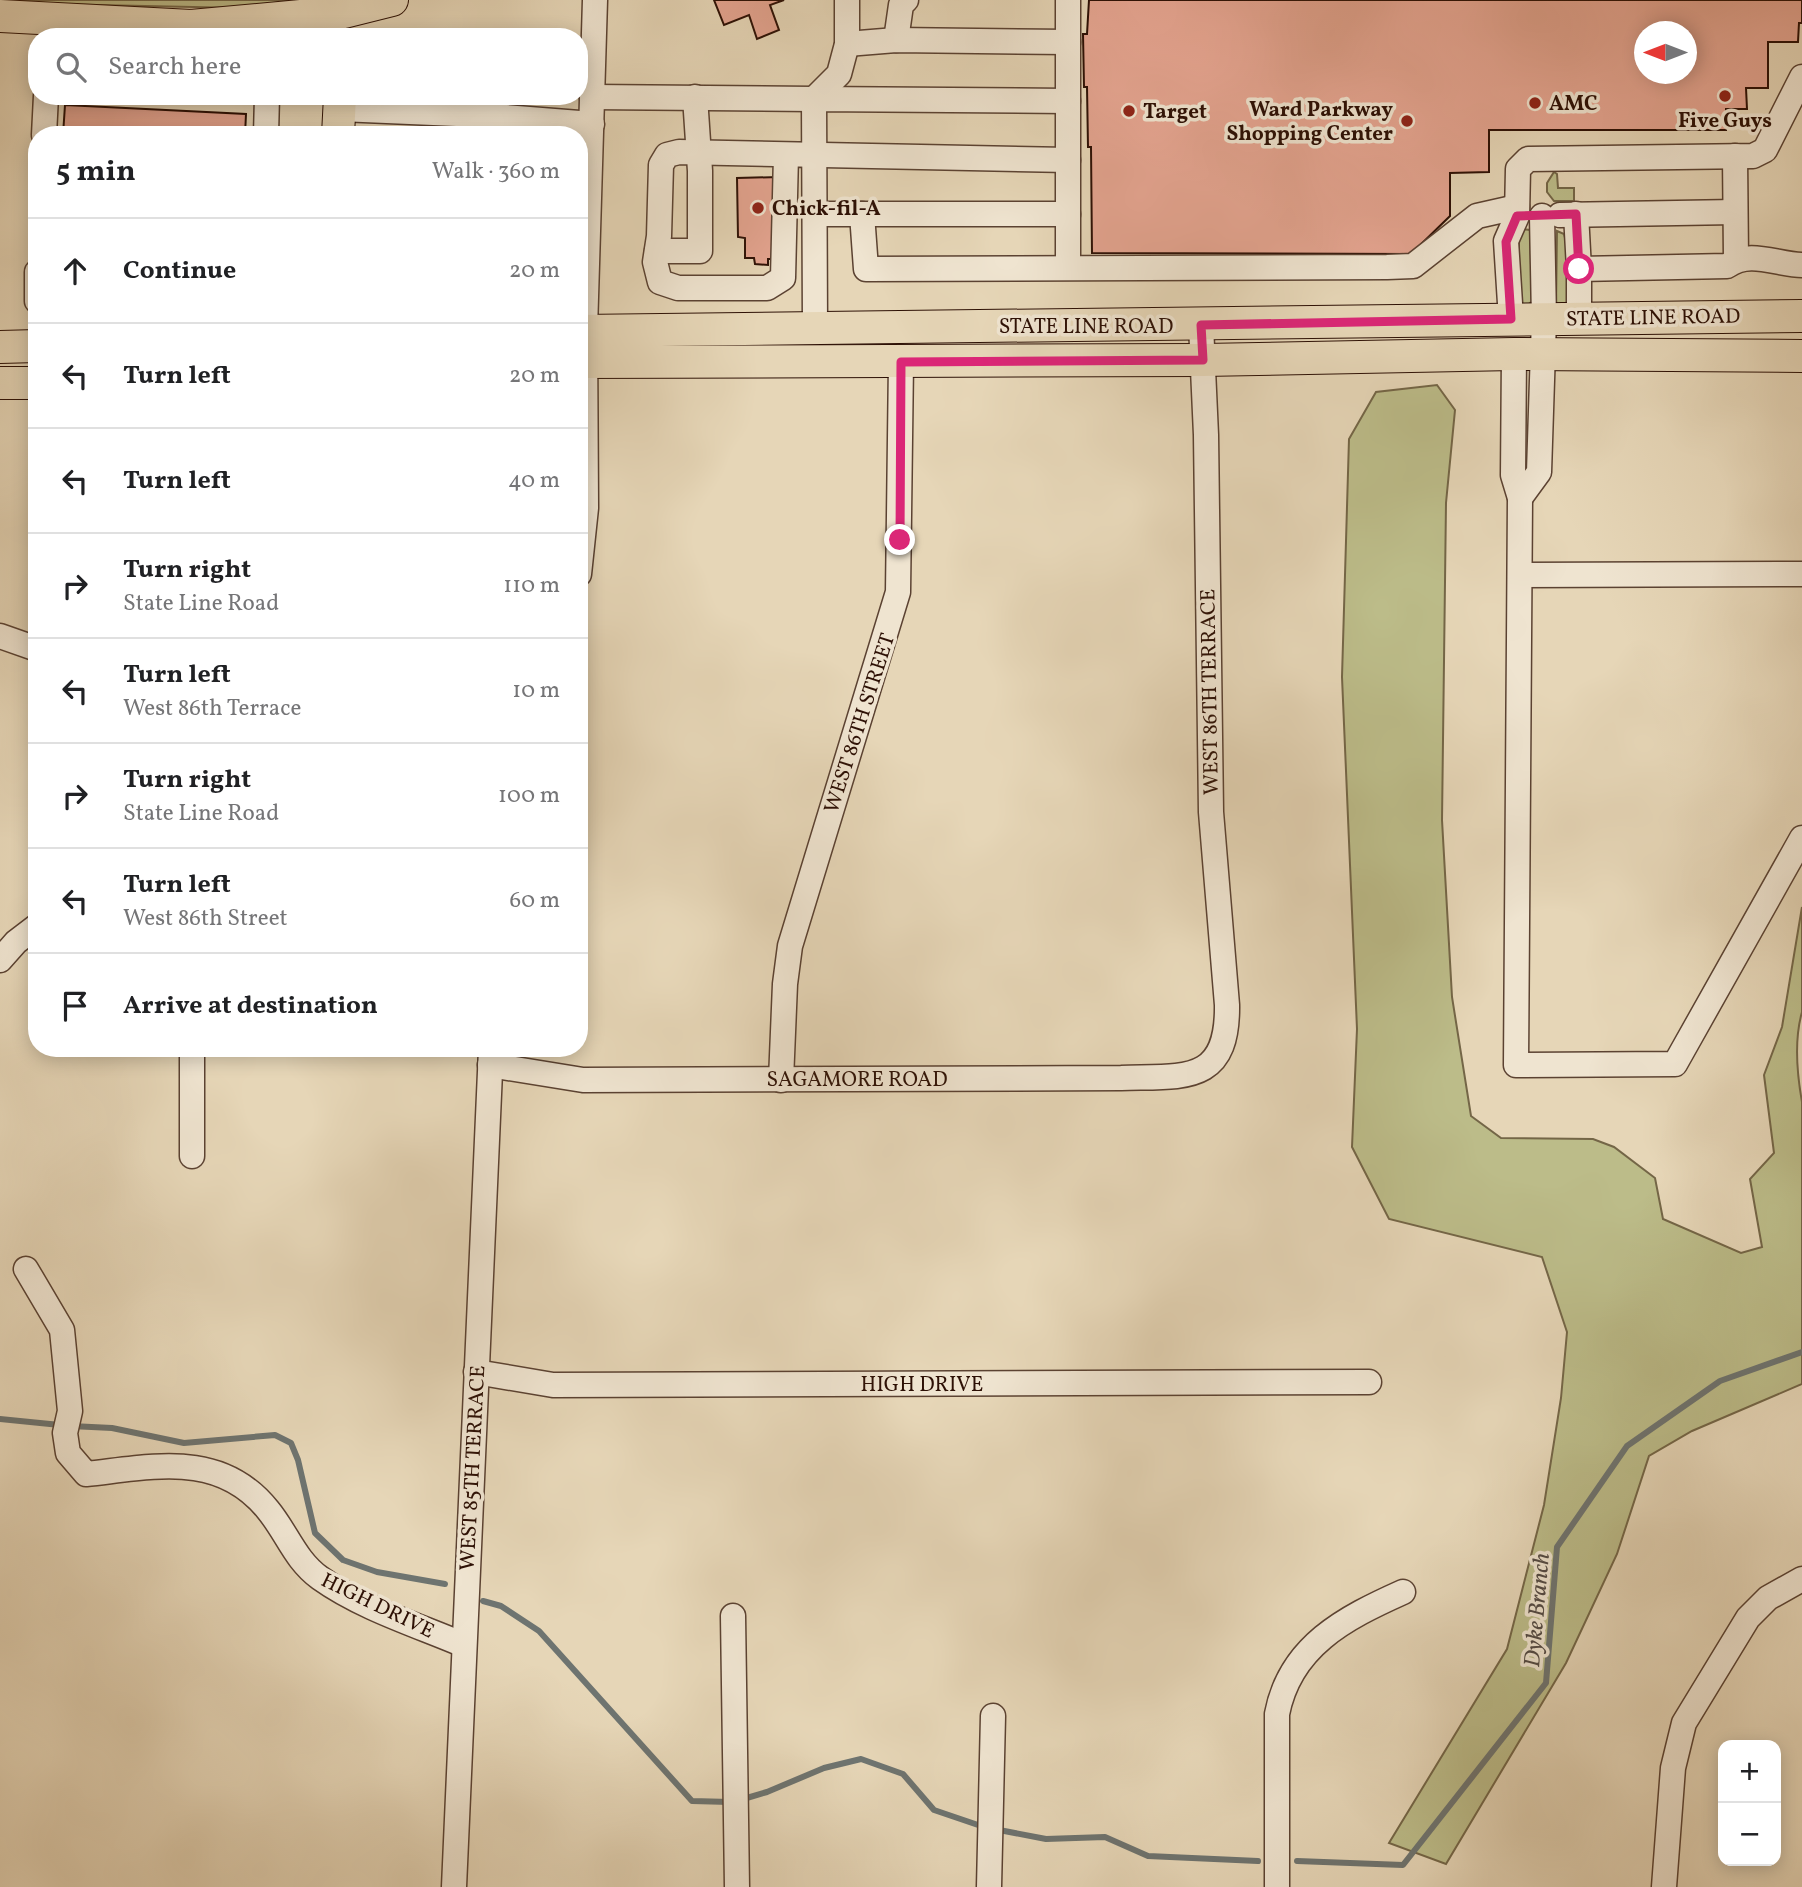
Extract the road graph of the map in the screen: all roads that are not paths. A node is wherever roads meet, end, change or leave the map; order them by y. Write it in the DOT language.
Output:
graph roads {
  1 [pos="392,0"];
  2 [pos="595,0"];
  3 [pos="847,0"];
  4 [pos="906,0"];
  5 [pos="1068,0"];
  6 [pos="0,16"];
  7 [pos="344,16"];
  8 [pos="896,40"];
  9 [pos="1068,42"];
  10 [pos="847,44"];
  11 [pos="1802,76"];
  12 [pos="588,90"];
  13 [pos="695,97"];
  14 [pos="814,99"];
  15 [pos="1068,102"];
  16 [pos="46,105"];
  17 [pos="267,105"];
  18 [pos="415,105"];
  19 [pos="488,106"];
  20 [pos="339,113"];
  21 [pos="592,124"];
  22 [pos="44,126"];
  23 [pos="266,126"];
  24 [pos="698,153"];
  25 [pos="786,155"];
  26 [pos="815,156"];
  27 [pos="1735,156"];
  28 [pos="1068,160"];
  29 [pos="588,182"];
  30 [pos="1735,212"];
  31 [pos="1526,213"];
  32 [pos="816,214"];
  33 [pos="862,214"];
  34 [pos="1068,214"];
  35 [pos="1576,214"];
  36 [pos="657,251"];
  37 [pos="1736,259"];
  38 [pos="1802,265"];
  39 [pos="1068,267"];
  40 [pos="1579,269"];
  41 [pos="1579,303"];
  42 [pos="1802,316"];
  43 [pos="1511,319"];
  44 [pos="1544,319"];
  45 [pos="1201,325"];
  46 [pos="815,327"];
  47 [pos="588,330"];
  48 [pos="0,346"];
  49 [pos="28,346"];
  50 [pos="1529,354"];
  51 [pos="1802,356"];
  52 [pos="1203,360"];
  53 [pos="588,362"];
  54 [pos="901,362"];
  55 [pos="0,383"];
  56 [pos="28,383"];
  57 [pos="1802,574"];
  58 [pos="1520,575"];
  59 [pos="0,636"];
  60 [pos="28,646"];
  61 [pos="1802,838"];
  62 [pos="28,933"];
  63 [pos="0,960"];
  64 [pos="1219,1056"];
  65 [pos="192,1057"];
  66 [pos="490,1057"];
  67 [pos="781,1080"];
  68 [pos="192,1156"];
  69 [pos="26,1269"];
  70 [pos="476,1372"];
  71 [pos="1369,1382"];
  72 [pos="1802,1579"];
  73 [pos="1403,1592"];
  74 [pos="733,1616"];
  75 [pos="464,1645"];
  76 [pos="993,1716"];
  77 [pos="454,1887"];
  78 [pos="737,1887"];
  79 [pos="989,1887"];
  80 [pos="1277,1887"];
  81 [pos="1664,1887"];
  1 -- 7 [label="main road"];
  2 -- 12 [label="street"];
  3 -- 10 [label="street"];
  4 -- 8 [label="street"];
  5 -- 9 [label="street"];
  6 -- 7 [label="main road"];
  8 -- 9 [label="street"];
  8 -- 10 [label="street"];
  9 -- 15 [label="street"];
  10 -- 14 [label="street"];
  11 -- 27 [label="street"];
  12 -- 13 [label="street"];
  12 -- 21 [label="street"];
  13 -- 14 [label="street"];
  13 -- 24 [label="street"];
  14 -- 15 [label="street"];
  14 -- 26 [label="street"];
  15 -- 28 [label="street"];
  16 -- 22 [label="street"];
  17 -- 23 [label="street"];
  18 -- 19 [label="street"];
  18 -- 20 [label="street"];
  19 -- 21 [label="street"];
  21 -- 29 [label="street"];
  24 -- 25 [label="street"];
  24 -- 36 [label="street"];
  24 -- 36 [label="street"];
  25 -- 26 [label="street"];
  25 -- 36 [label="street"];
  26 -- 28 [label="street"];
  26 -- 32 [label="street"];
  27 -- 30 [label="street"];
  27 -- 31 [label="street"];
  28 -- 34 [label="street"];
  30 -- 35 [label="street"];
  30 -- 37 [label="street"];
  31 -- 35 [label="street"];
  31 -- 39 [label="street"];
  31 -- 43 [label="street"];
  31 -- 44 [label="street"];
  32 -- 33 [label="street"];
  32 -- 46 [label="street"];
  33 -- 34 [label="street"];
  33 -- 39 [label="street"];
  34 -- 39 [label="street"];
  35 -- 40 [label="street"];
  37 -- 38 [label="street"];
  37 -- 40 [label="street"];
  40 -- 41 [label="street"];
  42 -- 44 [label="main road, STATE LINE ROAD"];
  43 -- 44 [label="main road, STATE LINE ROAD"];
  43 -- 45 [label="main road, STATE LINE ROAD"];
  44 -- 50 [label="street"];
  45 -- 46 [label="main road, STATE LINE ROAD"];
  45 -- 52 [label="street, WEST 86TH TERRACE"];
  46 -- 47 [label="main road, STATE LINE ROAD"];
  48 -- 49 [label="main road"];
  50 -- 51 [label="main road, STATE LINE ROAD"];
  50 -- 52 [label="main road, STATE LINE ROAD"];
  50 -- 58 [label="street"];
  52 -- 54 [label="main road, STATE LINE ROAD"];
  52 -- 64 [label="street, WEST 86TH TERRACE"];
  53 -- 54 [label="main road, STATE LINE ROAD"];
  54 -- 67 [label="street, WEST 86TH STREET"];
  55 -- 56 [label="main road"];
  57 -- 58 [label="street"];
  58 -- 61 [label="street"];
  59 -- 60 [label="street"];
  62 -- 63 [label="street"];
  64 -- 67 [label="street, SAGAMORE ROAD"];
  65 -- 68 [label="street"];
  66 -- 67 [label="street, SAGAMORE ROAD"];
  66 -- 70 [label="street, WEST 85TH TERRACE"];
  69 -- 75 [label="street, HIGH DRIVE"];
  70 -- 71 [label="street, HIGH DRIVE"];
  70 -- 75 [label="street, WEST 85TH TERRACE"];
  72 -- 81 [label="street"];
  73 -- 80 [label="street"];
  74 -- 78 [label="street"];
  75 -- 77 [label="street, WEST 85TH TERRACE"];
  76 -- 79 [label="street"];
}
